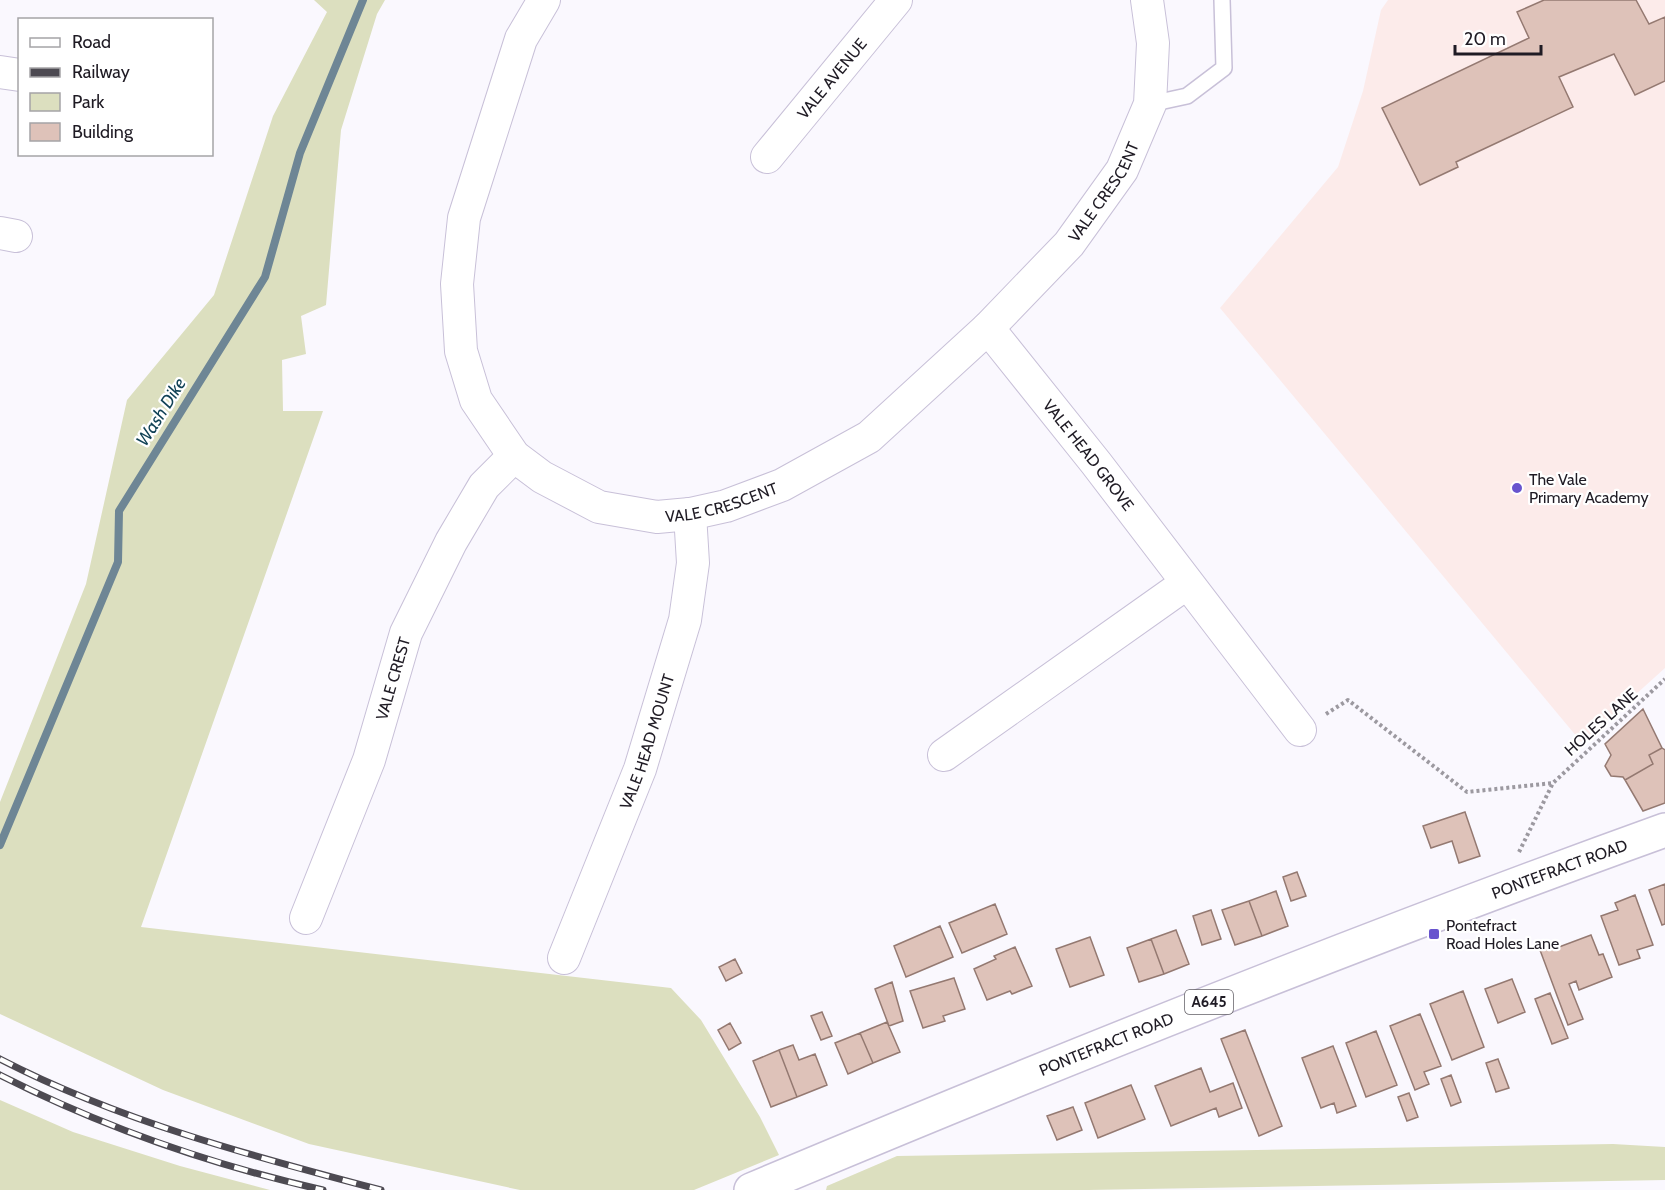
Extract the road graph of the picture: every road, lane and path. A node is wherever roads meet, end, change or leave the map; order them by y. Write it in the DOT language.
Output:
graph roads {
  1 [pos="544,0"];
  2 [pos="896,0"];
  3 [pos="1147,0"];
  4 [pos="1222,0"];
  5 [pos="0,72"];
  6 [pos="18,75"];
  7 [pos="1150,104"];
  8 [pos="767,157"];
  9 [pos="988,328"];
  10 [pos="513,456"];
  11 [pos="690,514"];
  12 [pos="1187,583"];
  13 [pos="1665,679"];
  14 [pos="1300,730"];
  15 [pos="944,754"];
  16 [pos="1553,783"];
  17 [pos="1665,830"];
  18 [pos="1520,883"];
  19 [pos="306,918"];
  20 [pos="564,958"];
  21 [pos="755,1188"];
  1 -- 10 [label="street, VALE CRESCENT"];
  2 -- 8 [label="street, VALE AVENUE"];
  3 -- 7 [label="street, VALE CRESCENT"];
  4 -- 7 [label="lane"];
  5 -- 6 [label="street"];
  7 -- 9 [label="street, VALE CRESCENT"];
  9 -- 11 [label="street, VALE CRESCENT"];
  9 -- 12 [label="street, VALE HEAD GROVE"];
  10 -- 11 [label="street, VALE CRESCENT"];
  10 -- 19 [label="street, VALE CREST"];
  11 -- 20 [label="street, VALE HEAD MOUNT"];
  12 -- 14 [label="street, VALE HEAD GROVE"];
  12 -- 15 [label="street"];
  13 -- 16 [label="path, HOLES LANE"];
  14 -- 16 [label="path"];
  16 -- 18 [label="path, HOLES LANE"];
  17 -- 18 [label="main road, PONTEFRACT ROAD / A645"];
  18 -- 21 [label="main road, PONTEFRACT ROAD / A645"];
}
